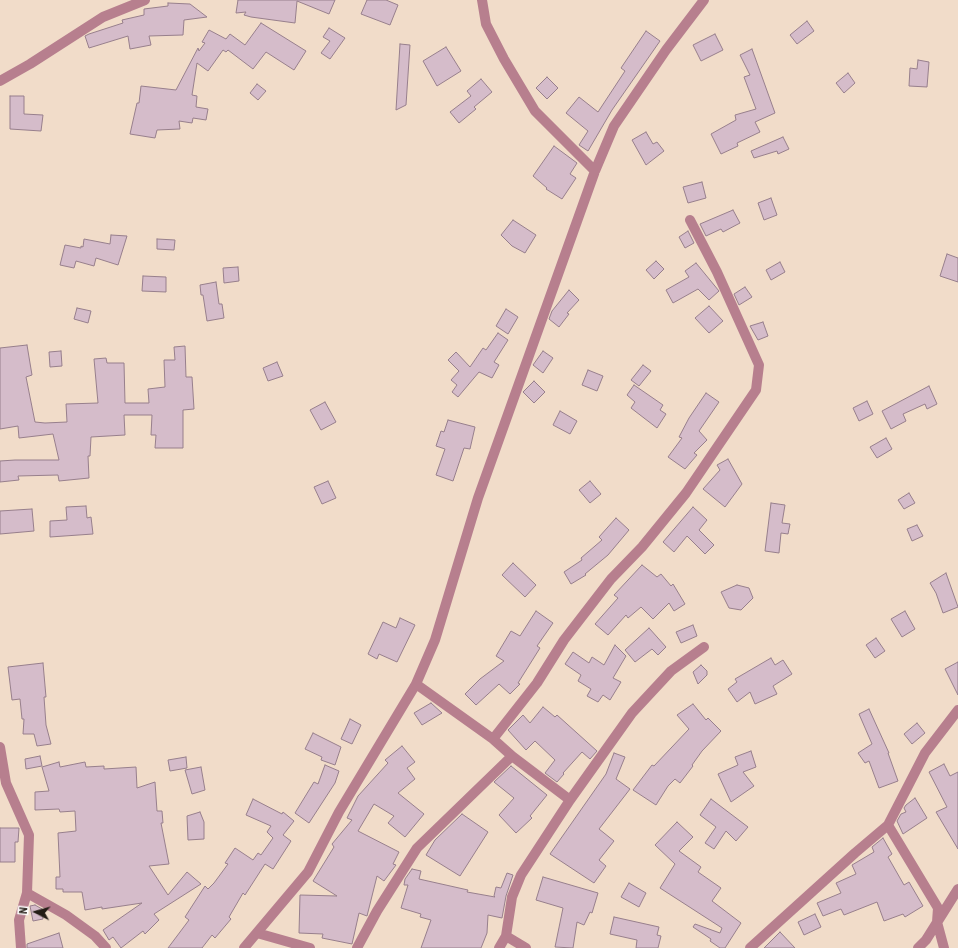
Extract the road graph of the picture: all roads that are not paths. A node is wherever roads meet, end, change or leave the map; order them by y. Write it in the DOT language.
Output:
graph roads {
  1 [pos="145,0"];
  2 [pos="482,0"];
  3 [pos="704,0"];
  4 [pos="0,81"];
  5 [pos="595,171"];
  6 [pos="690,220"];
  7 [pos="704,647"];
  8 [pos="416,684"];
  9 [pos="958,710"];
  10 [pos="493,739"];
  11 [pos="0,747"];
  12 [pos="512,756"];
  13 [pos="570,800"];
  14 [pos="888,825"];
  15 [pos="958,889"];
  16 [pos="27,892"];
  17 [pos="937,922"];
  18 [pos="257,933"];
  19 [pos="506,936"];
  20 [pos="21,948"];
  21 [pos="106,948"];
  22 [pos="244,948"];
  23 [pos="310,948"];
  24 [pos="357,948"];
  25 [pos="499,948"];
  26 [pos="526,948"];
  27 [pos="750,948"];
  28 [pos="918,948"];
  29 [pos="944,948"];
  1 -- 4 [label="street"];
  2 -- 5 [label="street"];
  3 -- 5 [label="street"];
  5 -- 8 [label="street"];
  6 -- 10 [label="street"];
  7 -- 13 [label="street"];
  8 -- 10 [label="street"];
  8 -- 18 [label="street"];
  9 -- 14 [label="street"];
  10 -- 12 [label="street"];
  11 -- 16 [label="street"];
  12 -- 13 [label="street"];
  12 -- 24 [label="street"];
  13 -- 19 [label="street"];
  14 -- 17 [label="street"];
  14 -- 27 [label="street"];
  15 -- 17 [label="street"];
  16 -- 20 [label="street"];
  16 -- 21 [label="street"];
  17 -- 28 [label="street"];
  17 -- 29 [label="street"];
  18 -- 22 [label="street"];
  18 -- 23 [label="street"];
  19 -- 25 [label="street"];
  19 -- 26 [label="street"];
}
